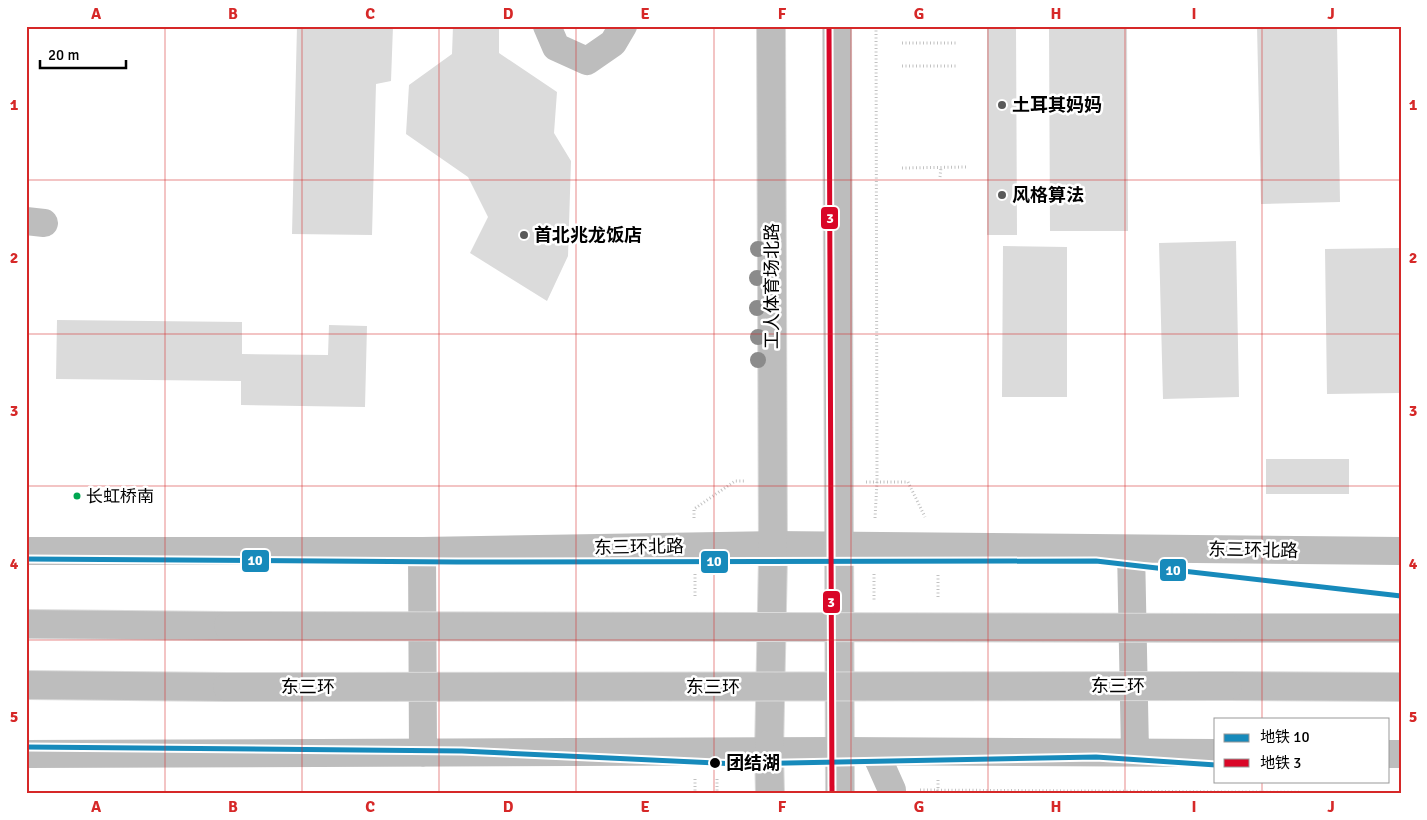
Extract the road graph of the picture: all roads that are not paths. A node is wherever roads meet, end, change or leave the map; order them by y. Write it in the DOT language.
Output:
graph roads {
  1 [pos="546,26"];
  2 [pos="623,26"];
  3 [pos="771,26"];
  4 [pos="837,26"];
  5 [pos="773,545"];
  6 [pos="839,546"];
  7 [pos="1131,549"];
  8 [pos="26,551"];
  9 [pos="422,551"];
  10 [pos="1401,551"];
  11 [pos="26,624"];
  12 [pos="1401,628"];
  13 [pos="26,685"];
  14 [pos="1401,687"];
  15 [pos="840,751"];
  16 [pos="769,752"];
  17 [pos="875,752"];
  18 [pos="1135,752"];
  19 [pos="423,753"];
  20 [pos="1214,753"];
  21 [pos="26,754"];
  22 [pos="892,792"];
  23 [pos="770,794"];
  24 [pos="840,794"];
  1 -- 2 [label="main road"];
  3 -- 5 [label="main road, 工人体育场北路"];
  4 -- 6 [label="main road"];
  5 -- 6 [label="main road, 东三环北路"];
  5 -- 9 [label="main road, 东三环北路"];
  5 -- 16 [label="main road, 工人体育场北路"];
  6 -- 7 [label="main road, 东三环北路"];
  6 -- 15 [label="main road"];
  7 -- 10 [label="main road, 东三环北路"];
  7 -- 18 [label="main road"];
  8 -- 9 [label="main road, 东三环北路"];
  9 -- 19 [label="main road"];
  11 -- 12 [label="main road, bridge"];
  13 -- 14 [label="main road, 东三环, bridge"];
  15 -- 16 [label="main road"];
  15 -- 17 [label="main road"];
  15 -- 24 [label="main road"];
  16 -- 19 [label="main road"];
  16 -- 23 [label="main road, 工人体育场北路"];
  17 -- 18 [label="main road"];
  17 -- 22 [label="main road"];
  18 -- 20 [label="main road"];
  19 -- 21 [label="main road"];
}
